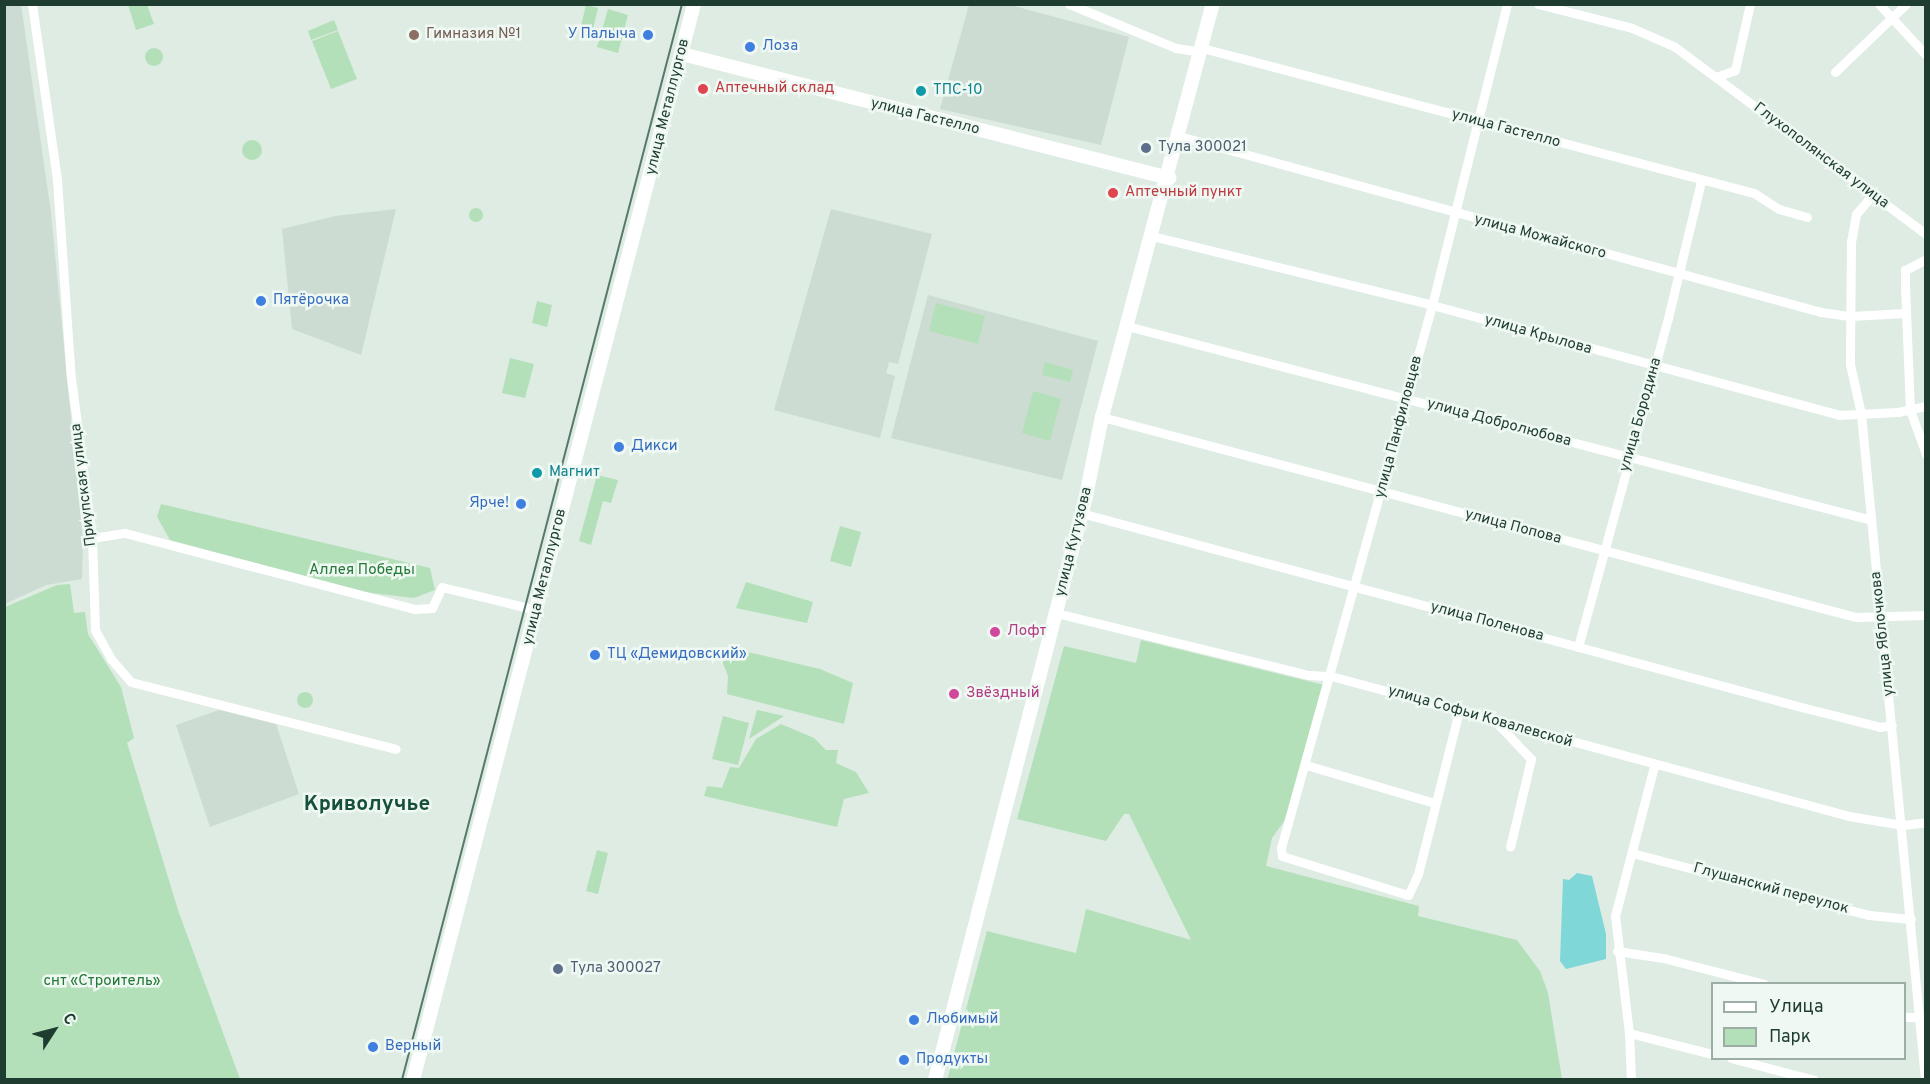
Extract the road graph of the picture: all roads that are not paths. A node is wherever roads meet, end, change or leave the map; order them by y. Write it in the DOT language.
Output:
graph roads {
  1 [pos="32,4"];
  2 [pos="694,4"];
  3 [pos="1069,4"];
  4 [pos="1213,4"];
  5 [pos="1508,4"];
  6 [pos="1538,4"];
  7 [pos="1750,4"];
  8 [pos="1879,4"];
  9 [pos="1906,4"];
  10 [pos="1893,17"];
  11 [pos="1202,50"];
  12 [pos="682,54"];
  13 [pos="1926,55"];
  14 [pos="1835,72"];
  15 [pos="1716,77"];
  16 [pos="1478,122"];
  17 [pos="1179,136"];
  18 [pos="1169,178"];
  19 [pos="1701,182"];
  20 [pos="1872,195"];
  21 [pos="1454,214"];
  22 [pos="1807,217"];
  23 [pos="1926,234"];
  24 [pos="1152,236"];
  25 [pos="1926,260"];
  26 [pos="1678,274"];
  27 [pos="1432,305"];
  28 [pos="1905,313"];
  29 [pos="1851,316"];
  30 [pos="1127,326"];
  31 [pos="1654,367"];
  32 [pos="1406,399"];
  33 [pos="1926,406"];
  34 [pos="1911,410"];
  35 [pos="1861,414"];
  36 [pos="1102,417"];
  37 [pos="1926,454"];
  38 [pos="1629,457"];
  39 [pos="1381,492"];
  40 [pos="1081,513"];
  41 [pos="1871,520"];
  42 [pos="92,538"];
  43 [pos="1602,550"];
  44 [pos="1357,586"];
  45 [pos="537,610"];
  46 [pos="1056,612"];
  47 [pos="1926,615"];
  48 [pos="1880,617"];
  49 [pos="1578,647"];
  50 [pos="1331,676"];
  51 [pos="1459,711"];
  52 [pos="1496,722"];
  53 [pos="1892,725"];
  54 [pos="396,749"];
  55 [pos="1306,765"];
  56 [pos="1654,766"];
  57 [pos="1434,803"];
  58 [pos="1926,822"];
  59 [pos="1903,825"];
  60 [pos="1510,847"];
  61 [pos="1632,853"];
  62 [pos="1911,919"];
  63 [pos="1617,951"];
  64 [pos="1756,982"];
  65 [pos="1906,1017"];
  66 [pos="1919,1017"];
  67 [pos="1629,1033"];
  68 [pos="1711,1054"];
  69 [pos="1735,1060"];
  70 [pos="413,1080"];
  71 [pos="935,1080"];
  72 [pos="1631,1080"];
  73 [pos="1814,1080"];
  74 [pos="1925,1080"];
  1 -- 42 [label="street, Приупская улица"];
  2 -- 12 [label="main road, улица Металлургов"];
  3 -- 11 [label="street, улица Гастелло"];
  4 -- 11 [label="main road, улица Кутузова"];
  5 -- 16 [label="street, улица Панфиловцев"];
  6 -- 15 [label="street, Глухополянская улица"];
  7 -- 15 [label="street"];
  8 -- 10 [label="street"];
  9 -- 10 [label="street"];
  10 -- 13 [label="street"];
  10 -- 14 [label="street"];
  11 -- 16 [label="street, улица Гастелло"];
  11 -- 17 [label="main road, улица Кутузова"];
  12 -- 18 [label="main road, улица Гастелло"];
  12 -- 45 [label="main road, улица Металлургов"];
  15 -- 20 [label="street, Глухополянская улица"];
  16 -- 19 [label="street, улица Гастелло"];
  16 -- 21 [label="street, улица Панфиловцев"];
  17 -- 18 [label="main road, улица Кутузова"];
  17 -- 21 [label="street, улица Можайского"];
  18 -- 24 [label="main road, улица Кутузова"];
  19 -- 22 [label="street, улица Гастелло"];
  19 -- 26 [label="street, улица Бородина"];
  20 -- 23 [label="street, Глухополянская улица"];
  20 -- 29 [label="street, улица Яблочкова"];
  21 -- 26 [label="street, улица Можайского"];
  21 -- 27 [label="street, улица Панфиловцев"];
  24 -- 27 [label="street, улица Крылова"];
  24 -- 30 [label="main road, улица Кутузова"];
  25 -- 28 [label="street"];
  26 -- 29 [label="street, улица Можайского"];
  26 -- 31 [label="street, улица Бородина"];
  27 -- 31 [label="street, улица Крылова"];
  27 -- 32 [label="street, улица Панфиловцев"];
  28 -- 29 [label="street, улица Можайского"];
  28 -- 34 [label="street"];
  29 -- 35 [label="street, улица Яблочкова"];
  30 -- 32 [label="street, улица Добролюбова"];
  30 -- 36 [label="main road, улица Кутузова"];
  31 -- 35 [label="street, улица Крылова"];
  31 -- 38 [label="street, улица Бородина"];
  32 -- 38 [label="street, улица Добролюбова"];
  32 -- 39 [label="street, улица Панфиловцев"];
  33 -- 34 [label="street, улица Крылова"];
  34 -- 35 [label="street, улица Крылова"];
  34 -- 37 [label="street"];
  35 -- 41 [label="street, улица Яблочкова"];
  36 -- 39 [label="street, улица Попова"];
  36 -- 40 [label="main road, улица Кутузова"];
  38 -- 41 [label="street, улица Добролюбова"];
  38 -- 43 [label="street, улица Бородина"];
  39 -- 43 [label="street, улица Попова"];
  39 -- 44 [label="street, улица Панфиловцев"];
  40 -- 44 [label="street, улица Поленова"];
  40 -- 46 [label="main road, улица Кутузова"];
  41 -- 48 [label="street, улица Яблочкова"];
  42 -- 45 [label="street"];
  42 -- 54 [label="street, Приупская улица"];
  43 -- 48 [label="street, улица Попова"];
  43 -- 49 [label="street, улица Бородина"];
  44 -- 49 [label="street, улица Поленова"];
  44 -- 50 [label="street, улица Панфиловцев"];
  45 -- 70 [label="main road, улица Металлургов"];
  46 -- 50 [label="street, улица Софьи Ковалевской"];
  46 -- 71 [label="main road, улица Кутузова"];
  47 -- 48 [label="street, улица Попова"];
  48 -- 53 [label="street, улица Яблочкова"];
  49 -- 53 [label="street, улица Поленова"];
  50 -- 51 [label="street, улица Софьи Ковалевской"];
  50 -- 55 [label="street, улица Панфиловцев"];
  51 -- 52 [label="street, улица Софьи Ковалевской"];
  51 -- 57 [label="street"];
  52 -- 56 [label="street, улица Софьи Ковалевской"];
  52 -- 60 [label="street"];
  53 -- 59 [label="street, улица Яблочкова"];
  55 -- 57 [label="street"];
  55 -- 57 [label="street, улица Панфиловцев"];
  56 -- 59 [label="street, улица Софьи Ковалевской"];
  56 -- 61 [label="street"];
  58 -- 59 [label="street, улица Софьи Ковалевской"];
  59 -- 62 [label="street, улица Яблочкова"];
  61 -- 62 [label="street, Глушанский переулок"];
  61 -- 63 [label="street"];
  62 -- 66 [label="street, улица Яблочкова"];
  63 -- 64 [label="street"];
  63 -- 67 [label="street"];
  65 -- 66 [label="street"];
  66 -- 74 [label="street, улица Яблочкова"];
  67 -- 68 [label="street"];
  67 -- 72 [label="street"];
  69 -- 73 [label="street"];
}
